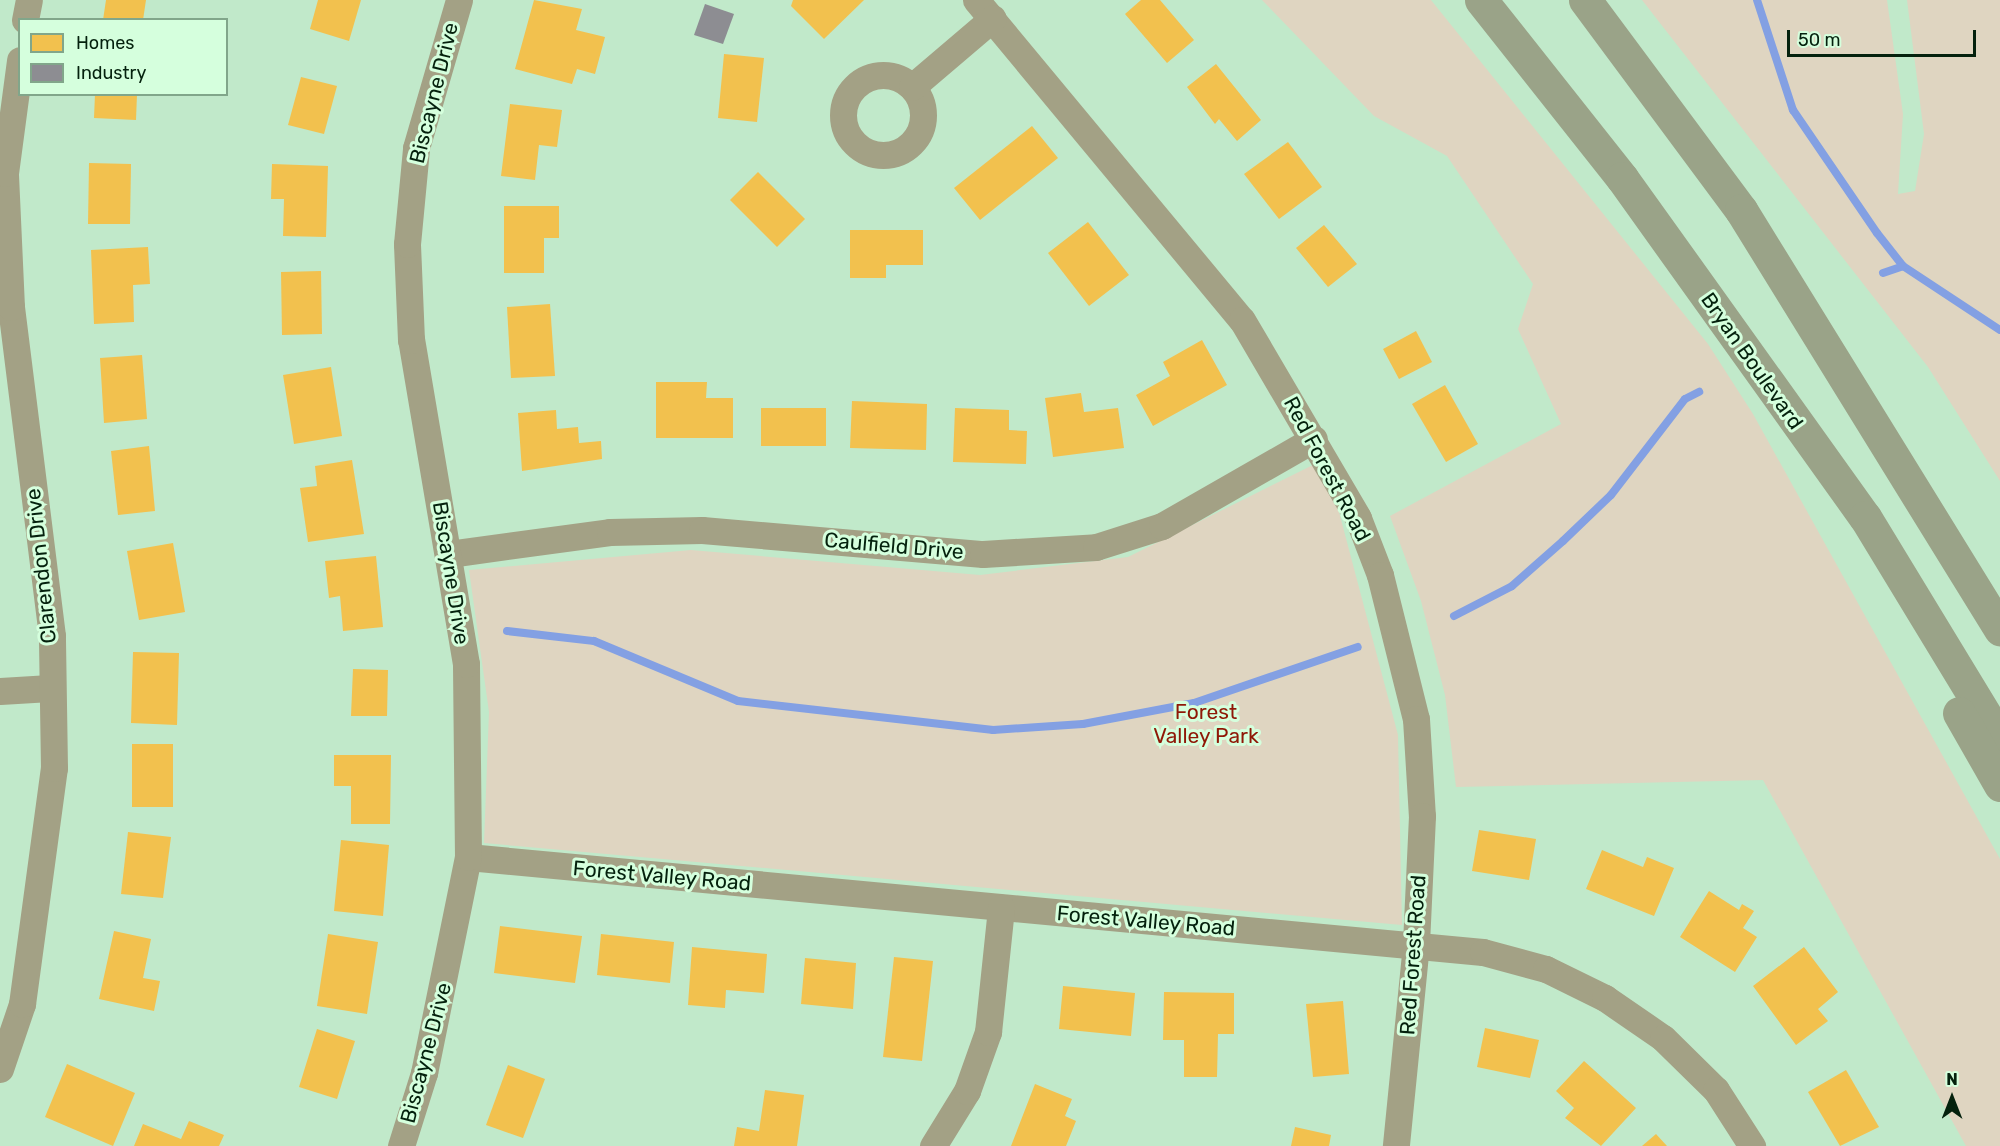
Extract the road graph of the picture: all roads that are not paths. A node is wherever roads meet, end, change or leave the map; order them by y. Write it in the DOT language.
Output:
graph roads {
  1 [pos="29,0"];
  2 [pos="459,0"];
  3 [pos="1481,0"];
  4 [pos="1585,0"];
  5 [pos="985,9"];
  6 [pos="25,18"];
  7 [pos="18,75"];
  8 [pos="912,87"];
  9 [pos="1314,439"];
  10 [pos="1865,517"];
  11 [pos="449,554"];
  12 [pos="2000,630"];
  13 [pos="50,688"];
  14 [pos="0,691"];
  15 [pos="2000,739"];
  16 [pos="2000,785"];
  17 [pos="468,857"];
  18 [pos="1001,908"];
  19 [pos="1416,944"];
  20 [pos="0,1068"];
  21 [pos="401,1146"];
  22 [pos="933,1146"];
  23 [pos="1396,1146"];
  24 [pos="1752,1146"];
  1 -- 6 [label="street"];
  2 -- 11 [label="street, Biscayne Drive"];
  3 -- 10 [label="highway, Bryan Boulevard"];
  4 -- 12 [label="highway"];
  5 -- 8 [label="street"];
  5 -- 9 [label="street, Red Forest Road"];
  7 -- 13 [label="street, Clarendon Drive"];
  9 -- 11 [label="street, Caulfield Drive"];
  9 -- 19 [label="street, Red Forest Road"];
  10 -- 15 [label="highway, Bryan Boulevard"];
  10 -- 16 [label="highway"];
  11 -- 17 [label="street, Biscayne Drive"];
  13 -- 14 [label="street"];
  13 -- 20 [label="street, Clarendon Drive"];
  17 -- 18 [label="street, Forest Valley Road"];
  17 -- 21 [label="street, Biscayne Drive"];
  18 -- 19 [label="street, Forest Valley Road"];
  18 -- 22 [label="street"];
  19 -- 23 [label="street, Red Forest Road"];
  19 -- 24 [label="street, Forest Valley Road"];
}
